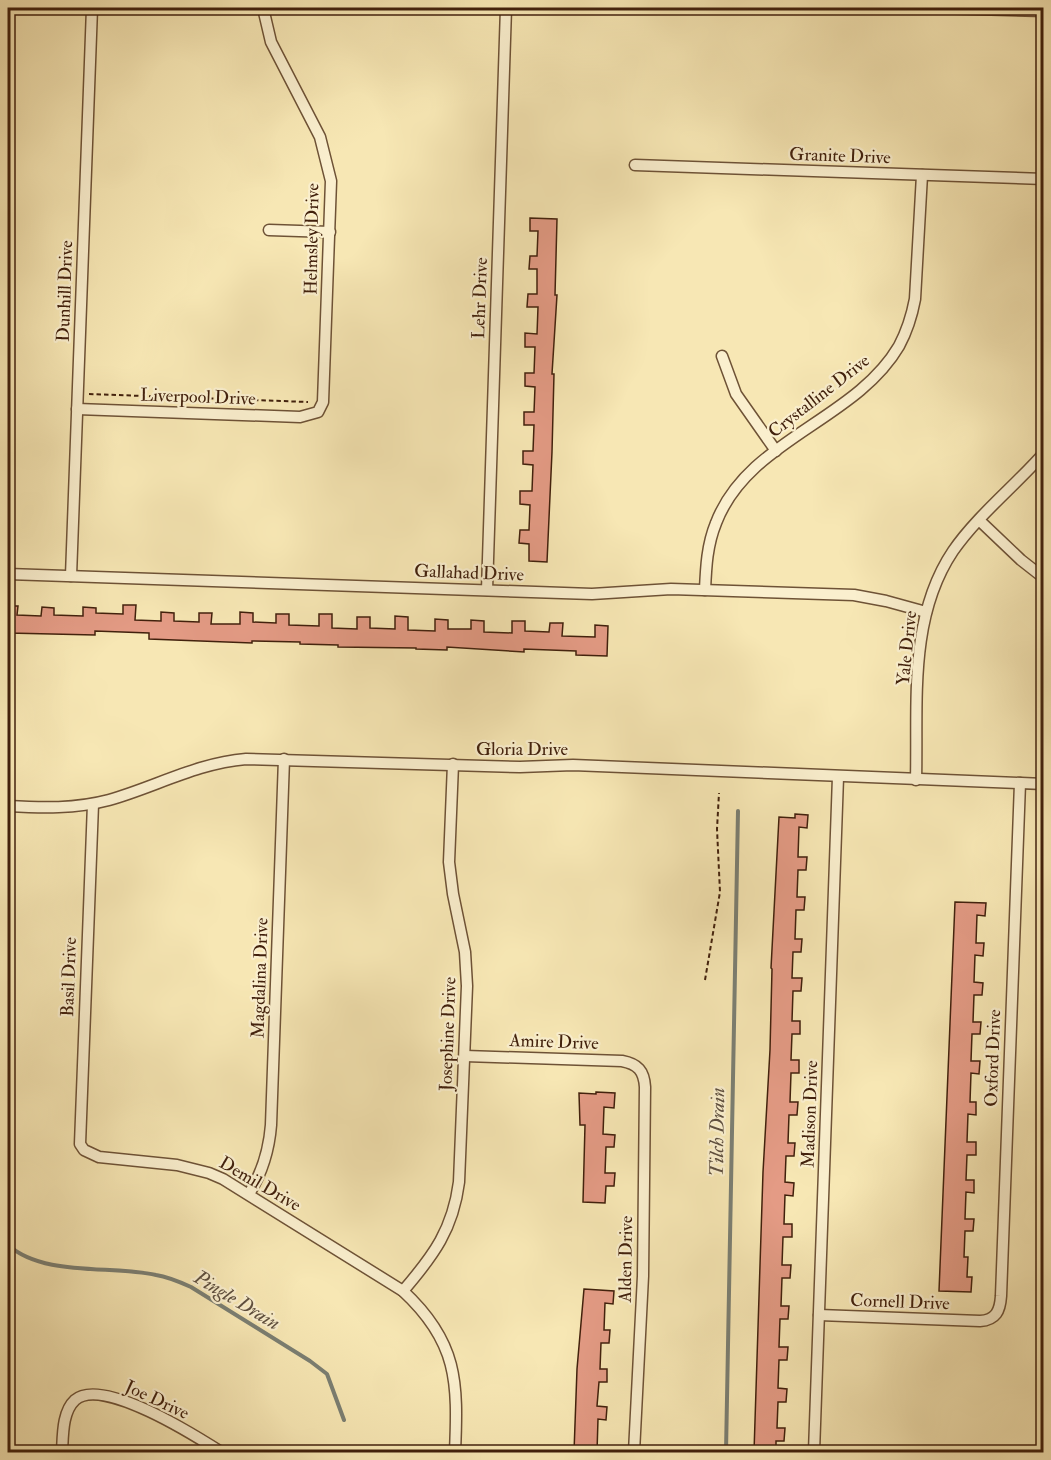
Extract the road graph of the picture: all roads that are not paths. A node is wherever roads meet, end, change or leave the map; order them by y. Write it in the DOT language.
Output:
graph roads {
  1 [pos="92,8"];
  2 [pos="263,8"];
  3 [pos="506,8"];
  4 [pos="936,8"];
  5 [pos="1044,11"];
  6 [pos="635,165"];
  7 [pos="922,175"];
  8 [pos="1044,179"];
  9 [pos="269,230"];
  10 [pos="330,232"];
  11 [pos="722,356"];
  12 [pos="77,409"];
  13 [pos="318,412"];
  14 [pos="776,451"];
  15 [pos="1044,453"];
  16 [pos="980,521"];
  17 [pos="8,574"];
  18 [pos="71,576"];
  19 [pos="1044,578"];
  20 [pos="487,590"];
  21 [pos="705,590"];
  22 [pos="926,612"];
  23 [pos="284,759"];
  24 [pos="453,764"];
  25 [pos="838,777"];
  26 [pos="916,780"];
  27 [pos="1020,783"];
  28 [pos="1044,784"];
  29 [pos="93,804"];
  30 [pos="8,806"];
  31 [pos="465,1056"];
  32 [pos="640,1068"];
  33 [pos="84,1150"];
  34 [pos="249,1194"];
  35 [pos="403,1291"];
  36 [pos="819,1315"];
  37 [pos="980,1321"];
  38 [pos="62,1452"];
  39 [pos="221,1452"];
  40 [pos="455,1452"];
  41 [pos="634,1452"];
  42 [pos="814,1452"];
  1 -- 12 [label="street, Dunhill Drive"];
  2 -- 10 [label="street, Helmsley Drive"];
  3 -- 20 [label="street, Lehr Drive"];
  4 -- 5 [label="street"];
  6 -- 7 [label="street, Granite Drive"];
  7 -- 8 [label="street, Granite Drive"];
  7 -- 14 [label="street, Crystalline Drive"];
  9 -- 10 [label="street"];
  10 -- 13 [label="street, Helmsley Drive"];
  11 -- 14 [label="street"];
  12 -- 13 [label="street, Liverpool Drive"];
  12 -- 18 [label="street, Dunhill Drive"];
  14 -- 21 [label="street, Crystalline Drive"];
  15 -- 16 [label="street, Yale Drive"];
  16 -- 19 [label="street"];
  16 -- 22 [label="street, Yale Drive"];
  17 -- 18 [label="street, Gallahad Drive"];
  18 -- 20 [label="street, Gallahad Drive"];
  20 -- 21 [label="street, Gallahad Drive"];
  21 -- 22 [label="street, Gallahad Drive"];
  22 -- 26 [label="street, Yale Drive"];
  23 -- 24 [label="street, Gloria Drive"];
  23 -- 29 [label="street, Gloria Drive"];
  23 -- 34 [label="street, Magdalina Drive"];
  24 -- 25 [label="street, Gloria Drive"];
  24 -- 31 [label="street, Josephine Drive"];
  25 -- 26 [label="street, Gloria Drive"];
  25 -- 36 [label="street, Madison Drive"];
  26 -- 27 [label="street, Gloria Drive"];
  27 -- 28 [label="street, Gloria Drive"];
  27 -- 37 [label="street, Oxford Drive"];
  29 -- 30 [label="street, Gloria Drive"];
  29 -- 33 [label="street, Basil Drive"];
  31 -- 32 [label="street, Amire Drive"];
  31 -- 35 [label="street, Josephine Drive"];
  32 -- 41 [label="street, Alden Drive"];
  33 -- 34 [label="street, Demil Drive"];
  34 -- 35 [label="street, Demil Drive"];
  35 -- 40 [label="street, Demil Drive"];
  36 -- 37 [label="street, Cornell Drive"];
  36 -- 42 [label="street, Madison Drive"];
  38 -- 39 [label="street, Joe Drive"];
}
